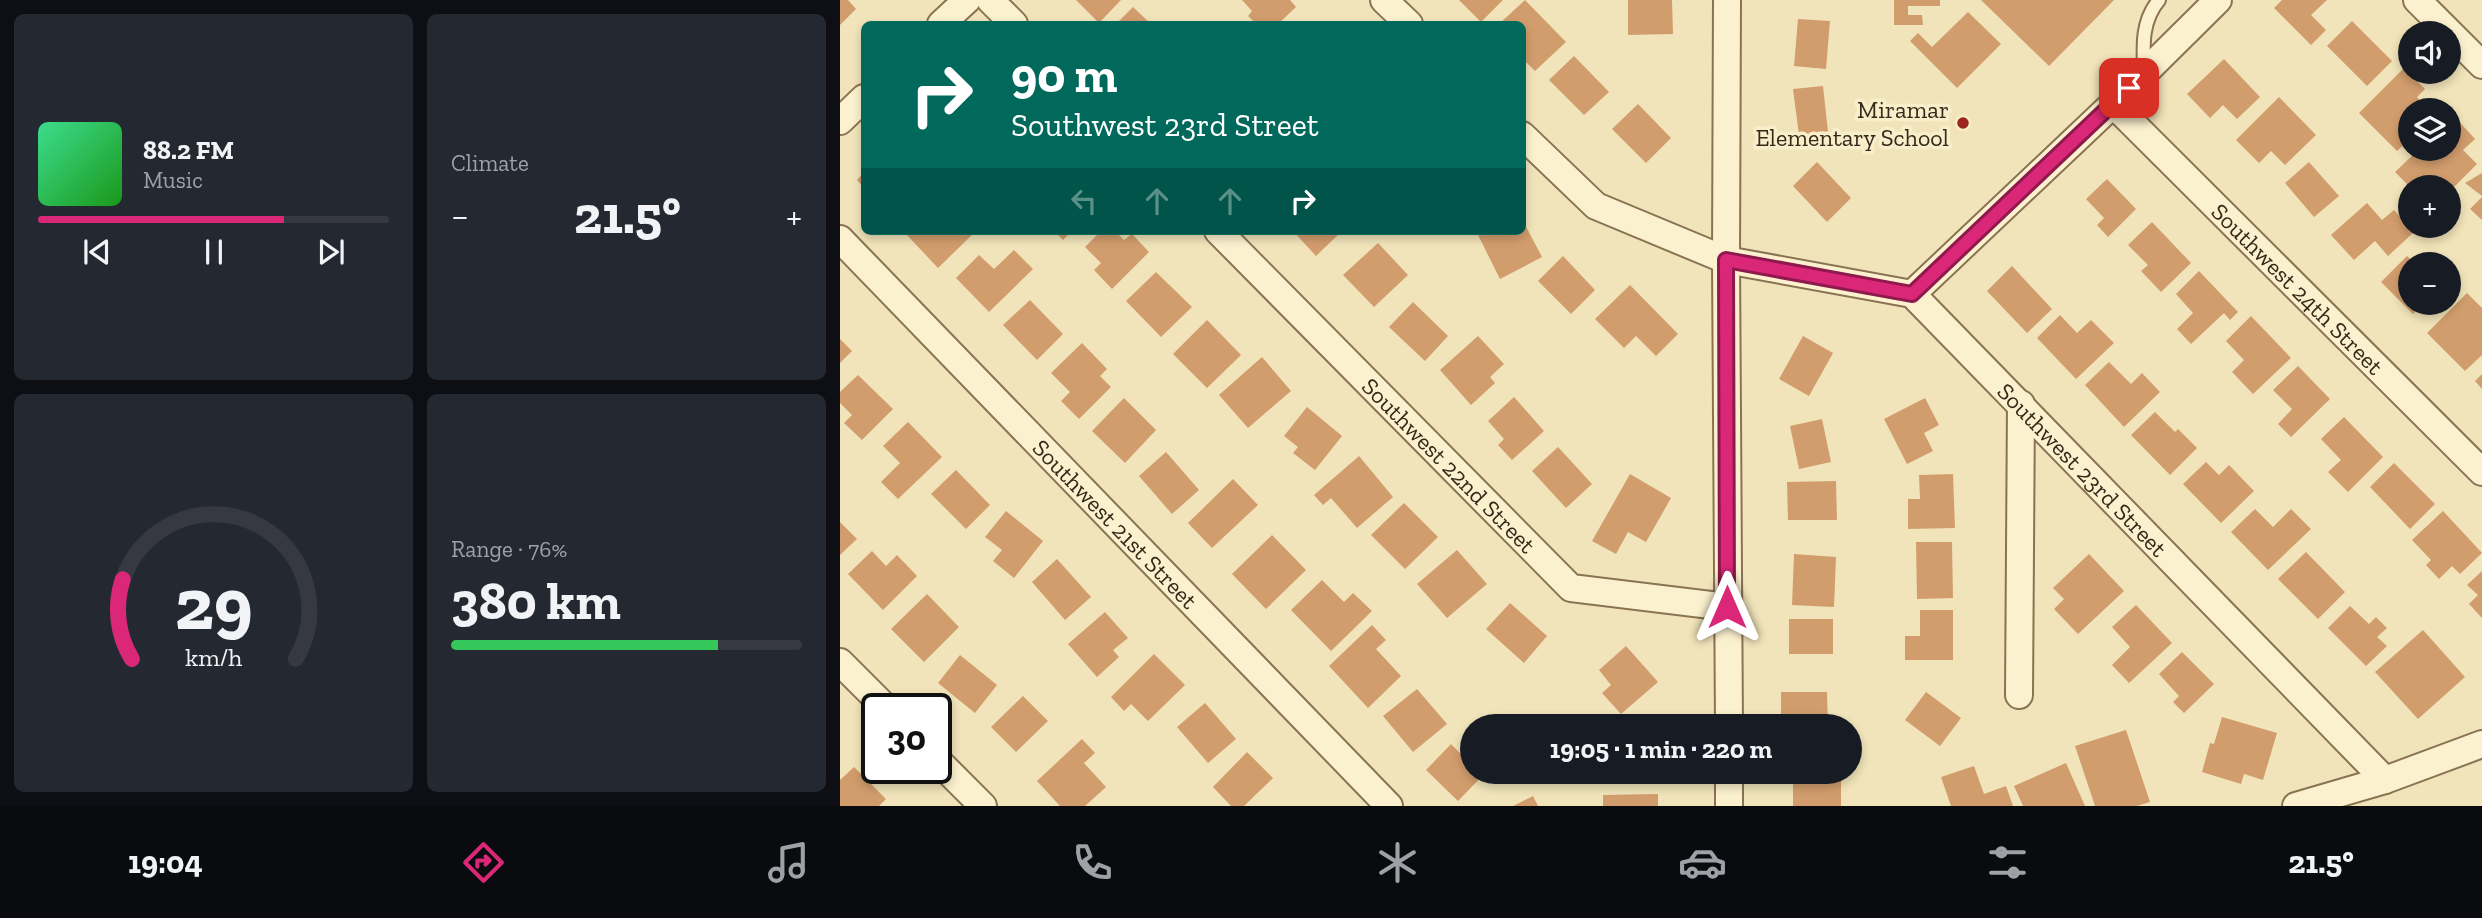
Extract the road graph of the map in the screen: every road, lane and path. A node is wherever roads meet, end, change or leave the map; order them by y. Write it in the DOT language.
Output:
graph roads {
  1 [pos="967,0"];
  2 [pos="990,0"];
  3 [pos="1384,0"];
  4 [pos="1727,0"];
  5 [pos="2159,0"];
  6 [pos="2218,0"];
  7 [pos="2417,0"];
  8 [pos="944,21"];
  9 [pos="1011,21"];
  10 [pos="1406,21"];
  11 [pos="2482,65"];
  12 [pos="2144,73"];
  13 [pos="861,101"];
  14 [pos="2113,104"];
  15 [pos="840,121"];
  16 [pos="1526,139"];
  17 [pos="1222,235"];
  18 [pos="840,239"];
  19 [pos="1726,260"];
  20 [pos="1912,294"];
  21 [pos="2021,404"];
  22 [pos="2482,472"];
  23 [pos="1727,607"];
  24 [pos="840,662"];
  25 [pos="871,693"];
  26 [pos="2019,695"];
  27 [pos="1728,714"];
  28 [pos="2482,744"];
  29 [pos="952,775"];
  30 [pos="2385,780"];
  31 [pos="1729,784"];
  32 [pos="983,806"];
  33 [pos="1389,806"];
  34 [pos="1729,806"];
  35 [pos="2296,806"];
  1 -- 8 [label="street"];
  2 -- 9 [label="street"];
  3 -- 10 [label="street"];
  4 -- 19 [label="street"];
  5 -- 12 [label="lane"];
  6 -- 12 [label="street"];
  7 -- 11 [label="street"];
  12 -- 14 [label="street"];
  13 -- 15 [label="street"];
  14 -- 20 [label="street"];
  14 -- 22 [label="street, Southwest 24th Street"];
  16 -- 19 [label="street"];
  17 -- 23 [label="street, Southwest 22nd Street"];
  18 -- 33 [label="street, Southwest 21st Street"];
  19 -- 20 [label="street"];
  19 -- 23 [label="street"];
  20 -- 21 [label="street, Southwest 23rd Street"];
  21 -- 26 [label="street"];
  21 -- 30 [label="street, Southwest 23rd Street"];
  23 -- 27 [label="street"];
  24 -- 25 [label="street"];
  28 -- 30 [label="street"];
  29 -- 32 [label="street"];
  30 -- 35 [label="street"];
  31 -- 34 [label="street"];
}
